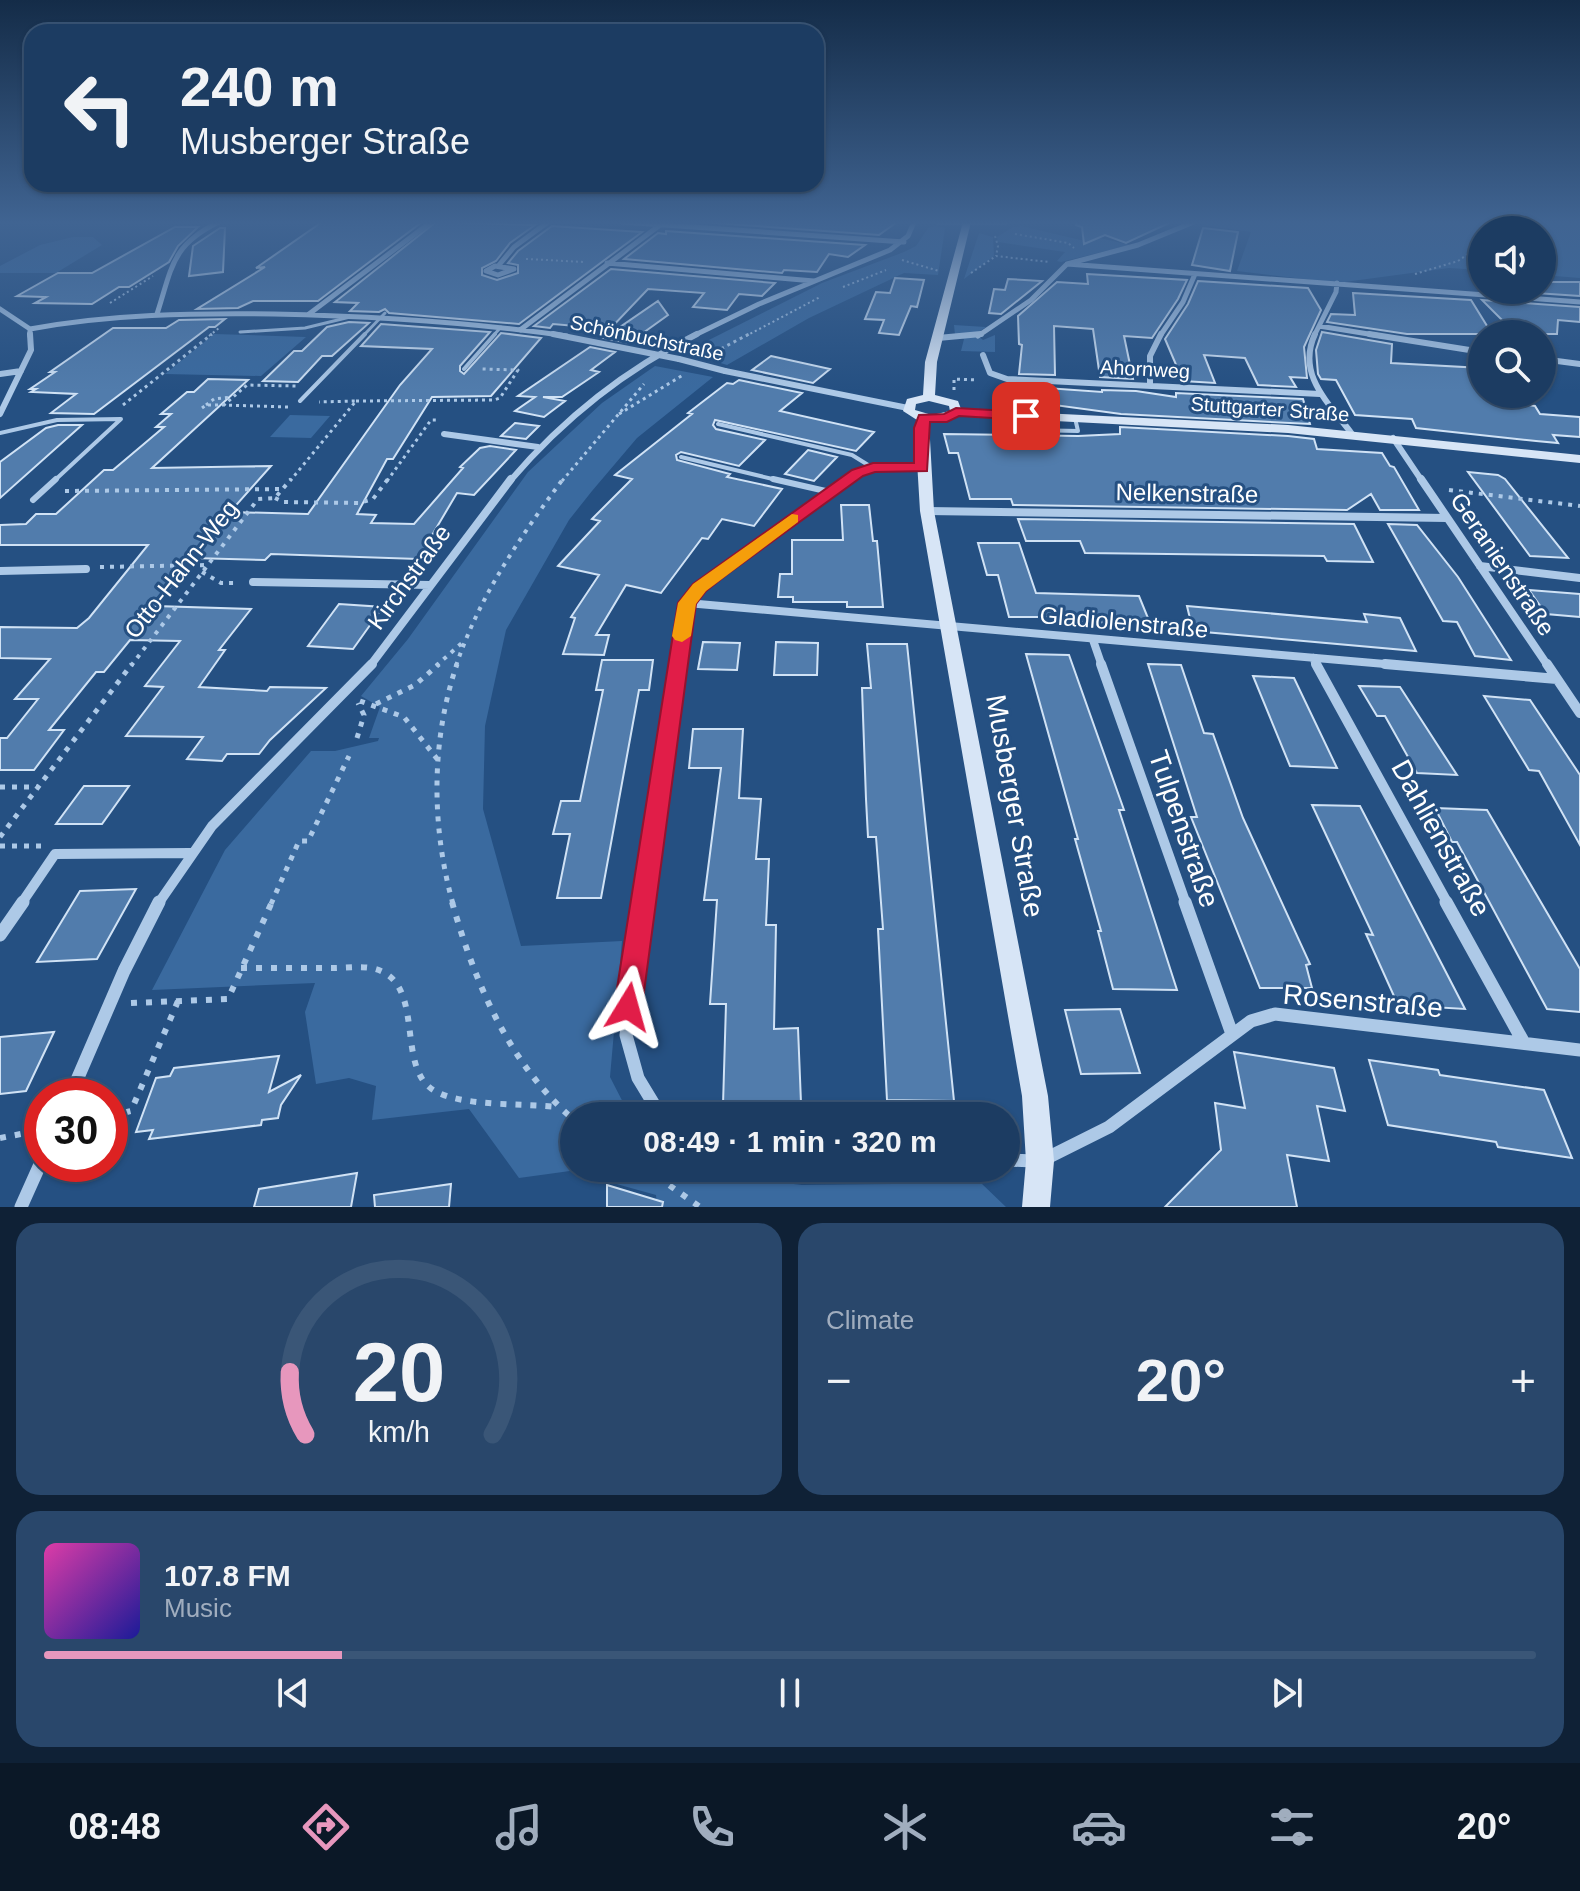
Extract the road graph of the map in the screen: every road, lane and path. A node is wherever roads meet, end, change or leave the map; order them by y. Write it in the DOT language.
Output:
graph roads {
  1 [pos="149,278"];
  2 [pos="167,278"];
  3 [pos="356,278"];
  4 [pos="587,278"];
  5 [pos="783,278"];
  6 [pos="820,278"];
  7 [pos="866,278"];
  8 [pos="952,278"];
  9 [pos="1052,278"];
  10 [pos="1194,278"];
  11 [pos="1263,278"];
  12 [pos="1400,278"];
  13 [pos="814,281"];
  14 [pos="1337,283"];
  15 [pos="1375,286"];
  16 [pos="835,291"];
  17 [pos="825,295"];
  18 [pos="1580,302"];
  19 [pos="111,303"];
  20 [pos="0,309"];
  21 [pos="237,313"];
  22 [pos="157,314"];
  23 [pos="309,314"];
  24 [pos="382,315"];
  25 [pos="354,316"];
  26 [pos="1319,326"];
  27 [pos="501,327"];
  28 [pos="30,329"];
  29 [pos="520,330"];
  30 [pos="240,332"];
  31 [pos="938,338"];
  32 [pos="1468,350"];
  33 [pos="659,354"];
  34 [pos="983,355"];
  35 [pos="706,358"];
  36 [pos="679,359"];
  37 [pos="1556,361"];
  38 [pos="1580,364"];
  39 [pos="464,369"];
  40 [pos="481,369"];
  41 [pos="21,371"];
  42 [pos="685,373"];
  43 [pos="0,374"];
  44 [pos="1000,378"];
  45 [pos="1150,385"];
  46 [pos="315,386"];
  47 [pos="929,393"];
  48 [pos="1320,394"];
  49 [pos="234,397"];
  50 [pos="302,401"];
  51 [pos="356,401"];
  52 [pos="224,405"];
  53 [pos="956,412"];
  54 [pos="916,413"];
  55 [pos="0,414"];
  56 [pos="616,415"];
  57 [pos="105,419"];
  58 [pos="431,420"];
  59 [pos="718,424"];
  60 [pos="0,433"];
  61 [pos="444,434"];
  62 [pos="1352,434"];
  63 [pos="1393,438"];
  64 [pos="538,447"];
  65 [pos="681,457"];
  66 [pos="1580,459"];
  67 [pos="922,467"];
  68 [pos="873,468"];
  69 [pos="1427,487"];
  70 [pos="283,489"];
  71 [pos="43,491"];
  72 [pos="830,492"];
  73 [pos="275,498"];
  74 [pos="33,500"];
  75 [pos="1580,506"];
  76 [pos="927,511"];
  77 [pos="1447,518"];
  78 [pos="208,565"];
  79 [pos="1480,566"];
  80 [pos="86,569"];
  81 [pos="0,571"];
  82 [pos="202,572"];
  83 [pos="1580,578"];
  84 [pos="253,582"];
  85 [pos="430,585"];
  86 [pos="687,603"];
  87 [pos="950,628"];
  88 [pos="465,640"];
  89 [pos="1093,640"];
  90 [pos="1313,658"];
  91 [pos="1557,679"];
  92 [pos="357,701"];
  93 [pos="1580,713"];
  94 [pos="357,738"];
  95 [pos="349,756"];
  96 [pos="438,760"];
  97 [pos="0,787"];
  98 [pos="38,787"];
  99 [pos="0,837"];
  100 [pos="0,846"];
  101 [pos="190,853"];
  102 [pos="55,854"];
  103 [pos="0,935"];
  104 [pos="241,968"];
  105 [pos="178,1001"];
  106 [pos="142,1003"];
  107 [pos="1232,1034"];
  108 [pos="1524,1043"];
  109 [pos="1580,1050"];
  110 [pos="78,1078"];
  111 [pos="653,1102"];
  112 [pos="557,1107"];
  113 [pos="560,1109"];
  114 [pos="128,1112"];
  115 [pos="24,1133"];
  116 [pos="0,1138"];
  117 [pos="1020,1160"];
  118 [pos="1040,1161"];
  119 [pos="32,1182"];
  120 [pos="665,1182"];
  121 [pos="21,1207"];
  122 [pos="700,1207"];
  123 [pos="1036,1207"];
  1 -- 19 [label="path"];
  2 -- 22 [label="street"];
  3 -- 23 [label="street"];
  4 -- 29 [label="street"];
  5 -- 13 [label="street"];
  6 -- 13 [label="street, Kirchstraße"];
  7 -- 16 [label="path"];
  8 -- 31 [label="main road"];
  9 -- 31 [label="street"];
  10 -- 45 [label="street"];
  11 -- 14 [label="street"];
  12 -- 15 [label="path"];
  13 -- 33 [label="street, Kirchstraße"];
  14 -- 15 [label="street"];
  14 -- 26 [label="street"];
  15 -- 18 [label="street"];
  17 -- 35 [label="path"];
  20 -- 28 [label="street"];
  21 -- 22 [label="street, Schönbuchstraße"];
  21 -- 23 [label="street, Schönbuchstraße"];
  21 -- 57 [label="path"];
  22 -- 28 [label="street, Schönbuchstraße"];
  23 -- 25 [label="street, Schönbuchstraße"];
  24 -- 25 [label="street, Schönbuchstraße"];
  24 -- 27 [label="street, Schönbuchstraße"];
  24 -- 46 [label="lane"];
  25 -- 30 [label="lane"];
  26 -- 32 [label="street"];
  26 -- 48 [label="street"];
  27 -- 29 [label="street, Schönbuchstraße"];
  27 -- 39 [label="lane"];
  28 -- 41 [label="street"];
  29 -- 33 [label="street, Schönbuchstraße"];
  31 -- 47 [label="main road"];
  33 -- 36 [label="street, Schönbuchstraße"];
  33 -- 64 [label="street, Kirchstraße"];
  34 -- 44 [label="street"];
  36 -- 54 [label="street, Schönbuchstraße, bridge"];
  36 -- 56 [label="path"];
  37 -- 38 [label="street"];
  40 -- 51 [label="path"];
  41 -- 43 [label="street"];
  41 -- 55 [label="street"];
  42 -- 56 [label="path"];
  44 -- 45 [label="street, Ahornweg"];
  44 -- 47 [label="path"];
  45 -- 48 [label="street, Ahornweg"];
  46 -- 49 [label="path"];
  46 -- 50 [label="lane"];
  47 -- 53 [label="main road"];
  47 -- 54 [label="main road"];
  48 -- 62 [label="street"];
  49 -- 52 [label="path"];
  49 -- 52 [label="path"];
  50 -- 51 [label="path"];
  50 -- 52 [label="path"];
  51 -- 70 [label="path, Otto-Hahn-Weg"];
  53 -- 54 [label="main road"];
  53 -- 62 [label="main road, Stuttgarter Straße"];
  54 -- 67 [label="main road, Musberger Straße"];
  56 -- 88 [label="path"];
  57 -- 60 [label="lane"];
  57 -- 71 [label="lane"];
  58 -- 73 [label="path"];
  59 -- 68 [label="lane"];
  61 -- 64 [label="street"];
  62 -- 63 [label="main road, Stuttgarter Straße"];
  63 -- 66 [label="main road, Stuttgarter Straße"];
  63 -- 69 [label="street, Geranienstraße"];
  64 -- 85 [label="street, Kirchstraße"];
  65 -- 72 [label="lane"];
  67 -- 68 [label="street"];
  67 -- 76 [label="main road, Musberger Straße"];
  68 -- 72 [label="street"];
  69 -- 75 [label="path"];
  69 -- 77 [label="street, Geranienstraße"];
  70 -- 71 [label="path"];
  70 -- 73 [label="path, Otto-Hahn-Weg"];
  71 -- 74 [label="lane"];
  72 -- 86 [label="street"];
  73 -- 78 [label="path, Otto-Hahn-Weg"];
  76 -- 77 [label="street, Nelkenstraße"];
  76 -- 87 [label="main road, Musberger Straße"];
  77 -- 79 [label="street, Geranienstraße"];
  78 -- 80 [label="path"];
  78 -- 82 [label="path, Otto-Hahn-Weg"];
  79 -- 83 [label="street"];
  79 -- 91 [label="street, Geranienstraße"];
  80 -- 81 [label="street"];
  82 -- 84 [label="path"];
  82 -- 98 [label="path, Otto-Hahn-Weg"];
  84 -- 85 [label="street"];
  85 -- 101 [label="street, Kirchstraße"];
  86 -- 87 [label="street, Gladiolenstraße"];
  86 -- 111 [label="street"];
  87 -- 89 [label="street, Gladiolenstraße"];
  87 -- 118 [label="main road, Musberger Straße"];
  88 -- 96 [label="path"];
  88 -- 96 [label="path"];
  89 -- 90 [label="street, Gladiolenstraße"];
  89 -- 107 [label="street, Tulpenstraße"];
  90 -- 91 [label="street, Gladiolenstraße"];
  90 -- 108 [label="street, Dahlienstraße"];
  91 -- 93 [label="street, Geranienstraße"];
  92 -- 94 [label="path"];
  95 -- 104 [label="path"];
  96 -- 112 [label="path"];
  97 -- 98 [label="path"];
  98 -- 99 [label="path, Otto-Hahn-Weg"];
  100 -- 102 [label="path"];
  101 -- 102 [label="street"];
  101 -- 110 [label="street, Kirchstraße"];
  102 -- 103 [label="street"];
  104 -- 105 [label="path"];
  104 -- 112 [label="path"];
  105 -- 106 [label="path"];
  105 -- 114 [label="path"];
  107 -- 108 [label="street, Rosenstraße"];
  107 -- 118 [label="street, Rosenstraße"];
  108 -- 109 [label="street, Rosenstraße"];
  112 -- 113 [label="path"];
  115 -- 116 [label="path"];
  117 -- 118 [label="street"];
  118 -- 123 [label="main road, Musberger Straße"];
  119 -- 121 [label="street"];
  120 -- 122 [label="path"];
}
